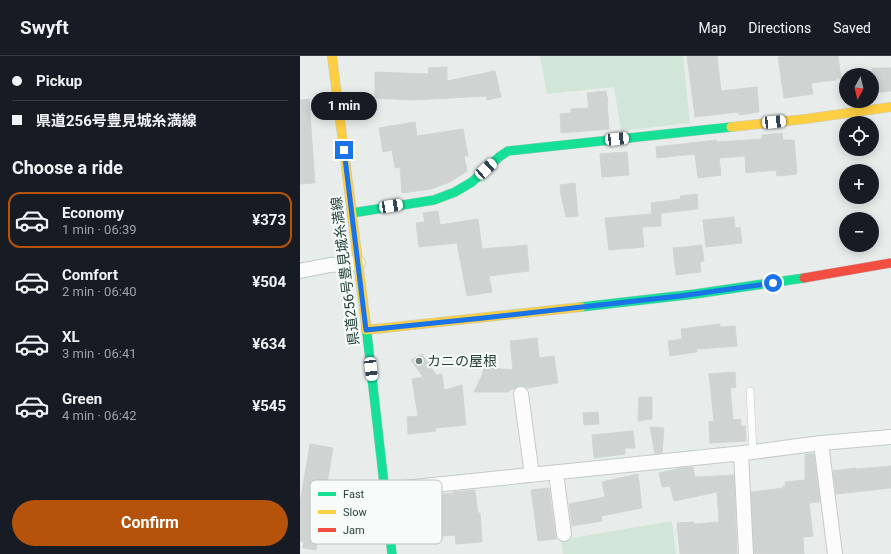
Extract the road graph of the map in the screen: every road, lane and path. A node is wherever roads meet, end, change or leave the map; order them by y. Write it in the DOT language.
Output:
graph roads {
  1 [pos="332,56"];
  2 [pos="891,107"];
  3 [pos="352,213"];
  4 [pos="358,263"];
  5 [pos="891,263"];
  6 [pos="300,271"];
  7 [pos="366,330"];
  8 [pos="750,391"];
  9 [pos="521,394"];
  10 [pos="891,437"];
  11 [pos="821,443"];
  12 [pos="747,453"];
  13 [pos="556,473"];
  14 [pos="532,475"];
  15 [pos="384,480"];
  16 [pos="442,484"];
  17 [pos="564,534"];
  18 [pos="391,544"];
  19 [pos="392,554"];
  20 [pos="746,554"];
  21 [pos="835,554"];
  1 -- 3 [label="street, 県道256号豊見城糸満線"];
  2 -- 3 [label="street"];
  3 -- 4 [label="street, 県道256号豊見城糸満線"];
  4 -- 6 [label="street"];
  4 -- 7 [label="street, 県道256号豊見城糸満線"];
  5 -- 7 [label="street"];
  7 -- 15 [label="street, 県道256号豊見城糸満線"];
  8 -- 12 [label="lane"];
  9 -- 14 [label="street"];
  10 -- 11 [label="street"];
  11 -- 12 [label="street"];
  11 -- 21 [label="street"];
  12 -- 13 [label="street"];
  12 -- 20 [label="street"];
  13 -- 14 [label="street"];
  13 -- 17 [label="street"];
  14 -- 16 [label="street"];
  18 -- 19 [label="street, 県道256号豊見城糸満線"];
}
